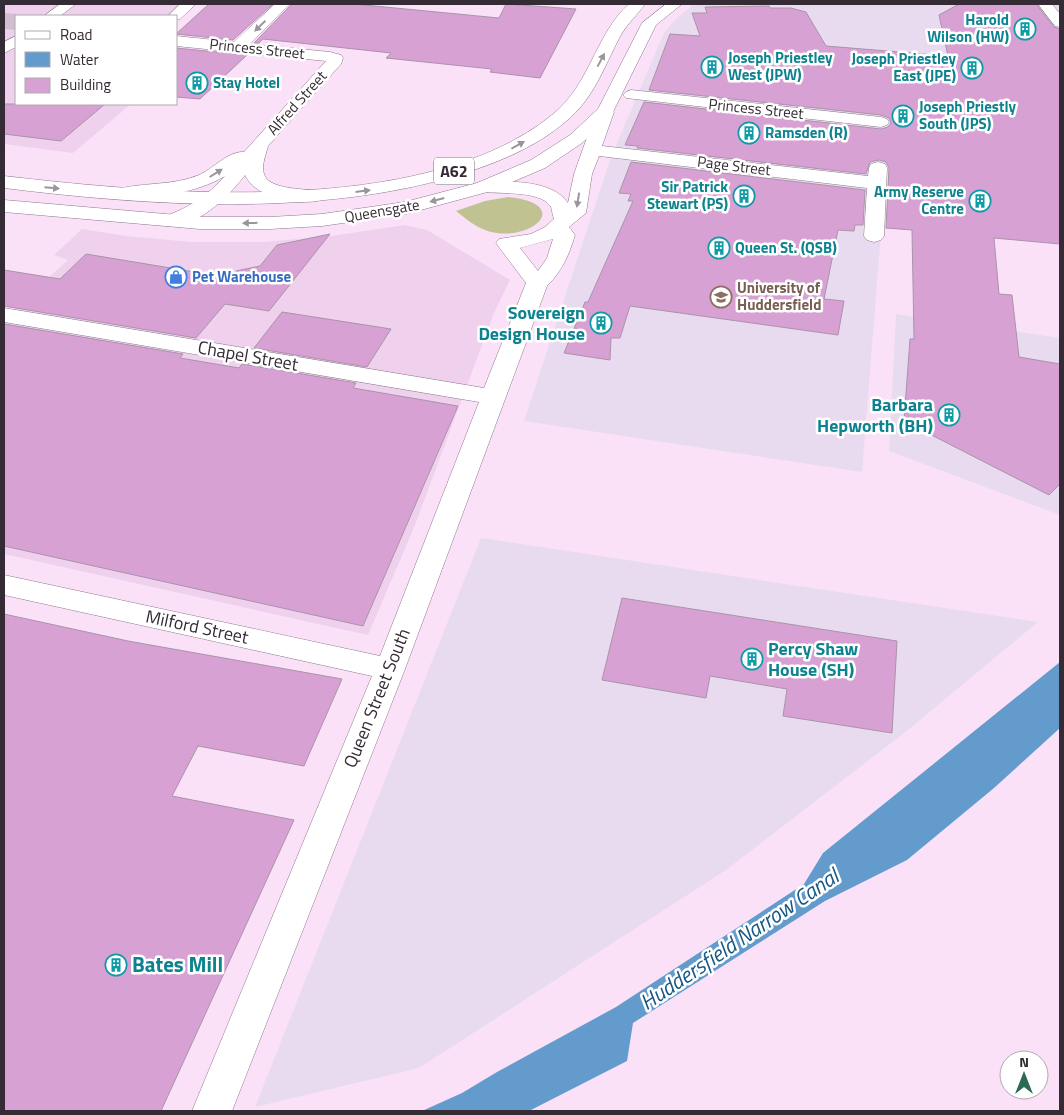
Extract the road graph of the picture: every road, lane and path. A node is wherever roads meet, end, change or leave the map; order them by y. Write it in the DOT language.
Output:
graph roads {
  1 [pos="69,4"];
  2 [pos="189,4"];
  3 [pos="283,4"];
  4 [pos="638,4"];
  5 [pos="675,4"];
  6 [pos="1045,4"];
  7 [pos="52,15"];
  8 [pos="176,15"];
  9 [pos="1060,23"];
  10 [pos="15,41"];
  11 [pos="178,41"];
  12 [pos="237,48"];
  13 [pos="4,49"];
  14 [pos="335,60"];
  15 [pos="631,95"];
  16 [pos="605,112"];
  17 [pos="881,122"];
  18 [pos="259,145"];
  19 [pos="592,150"];
  20 [pos="583,174"];
  21 [pos="4,182"];
  22 [pos="484,187"];
  23 [pos="118,193"];
  24 [pos="548,194"];
  25 [pos="315,196"];
  26 [pos="217,197"];
  27 [pos="4,206"];
  28 [pos="170,220"];
  29 [pos="561,222"];
  30 [pos="874,236"];
  31 [pos="537,239"];
  32 [pos="543,278"];
  33 [pos="4,315"];
  34 [pos="492,397"];
  35 [pos="4,585"];
  36 [pos="390,670"];
  37 [pos="214,1108"];
  1 -- 7 [label="street"];
  2 -- 8 [label="main road"];
  3 -- 12 [label="main road, one-way"];
  25 -- 4 [label="main road, Queensgate / A62, one-way"];
  5 -- 16 [label="main road, Queensgate / A62"];
  6 -- 9 [label="street"];
  10 -- 13 [label="street"];
  11 -- 12 [label="main road, Princess Street"];
  12 -- 14 [label="main road, Princess Street"];
  14 -- 18 [label="main road, Alfred Street"];
  15 -- 17 [label="street, Princess Street"];
  16 -- 19 [label="main road"];
  16 -- 22 [label="main road, Queensgate / A62"];
  23 -- 18 [label="main road, Alfred Street, one-way"];
  18 -- 25 [label="main road, Alfred Street"];
  18 -- 26 [label="main road, Alfred Street"];
  19 -- 20 [label="main road"];
  19 -- 30 [label="main road, Page Street"];
  20 -- 24 [label="main road"];
  20 -- 29 [label="main road, one-way"];
  21 -- 23 [label="main road, Queensgate / A62, one-way"];
  22 -- 24 [label="main road"];
  22 -- 28 [label="main road, Queensgate / A62, one-way"];
  23 -- 26 [label="main road, Queensgate / A62"];
  24 -- 29 [label="main road, Queen Street South"];
  25 -- 26 [label="main road, Queensgate / A62"];
  26 -- 28 [label="main road, Alfred Street"];
  27 -- 28 [label="main road, Queensgate / A62"];
  29 -- 31 [label="main road"];
  29 -- 32 [label="main road, Queen Street South"];
  31 -- 32 [label="main road"];
  31 -- 32 [label="main road"];
  32 -- 34 [label="main road, Queen Street South"];
  33 -- 34 [label="main road, Chapel Street"];
  34 -- 36 [label="main road, Queen Street South"];
  35 -- 36 [label="main road, Milford Street"];
  36 -- 37 [label="main road, Queen Street South"];
}
